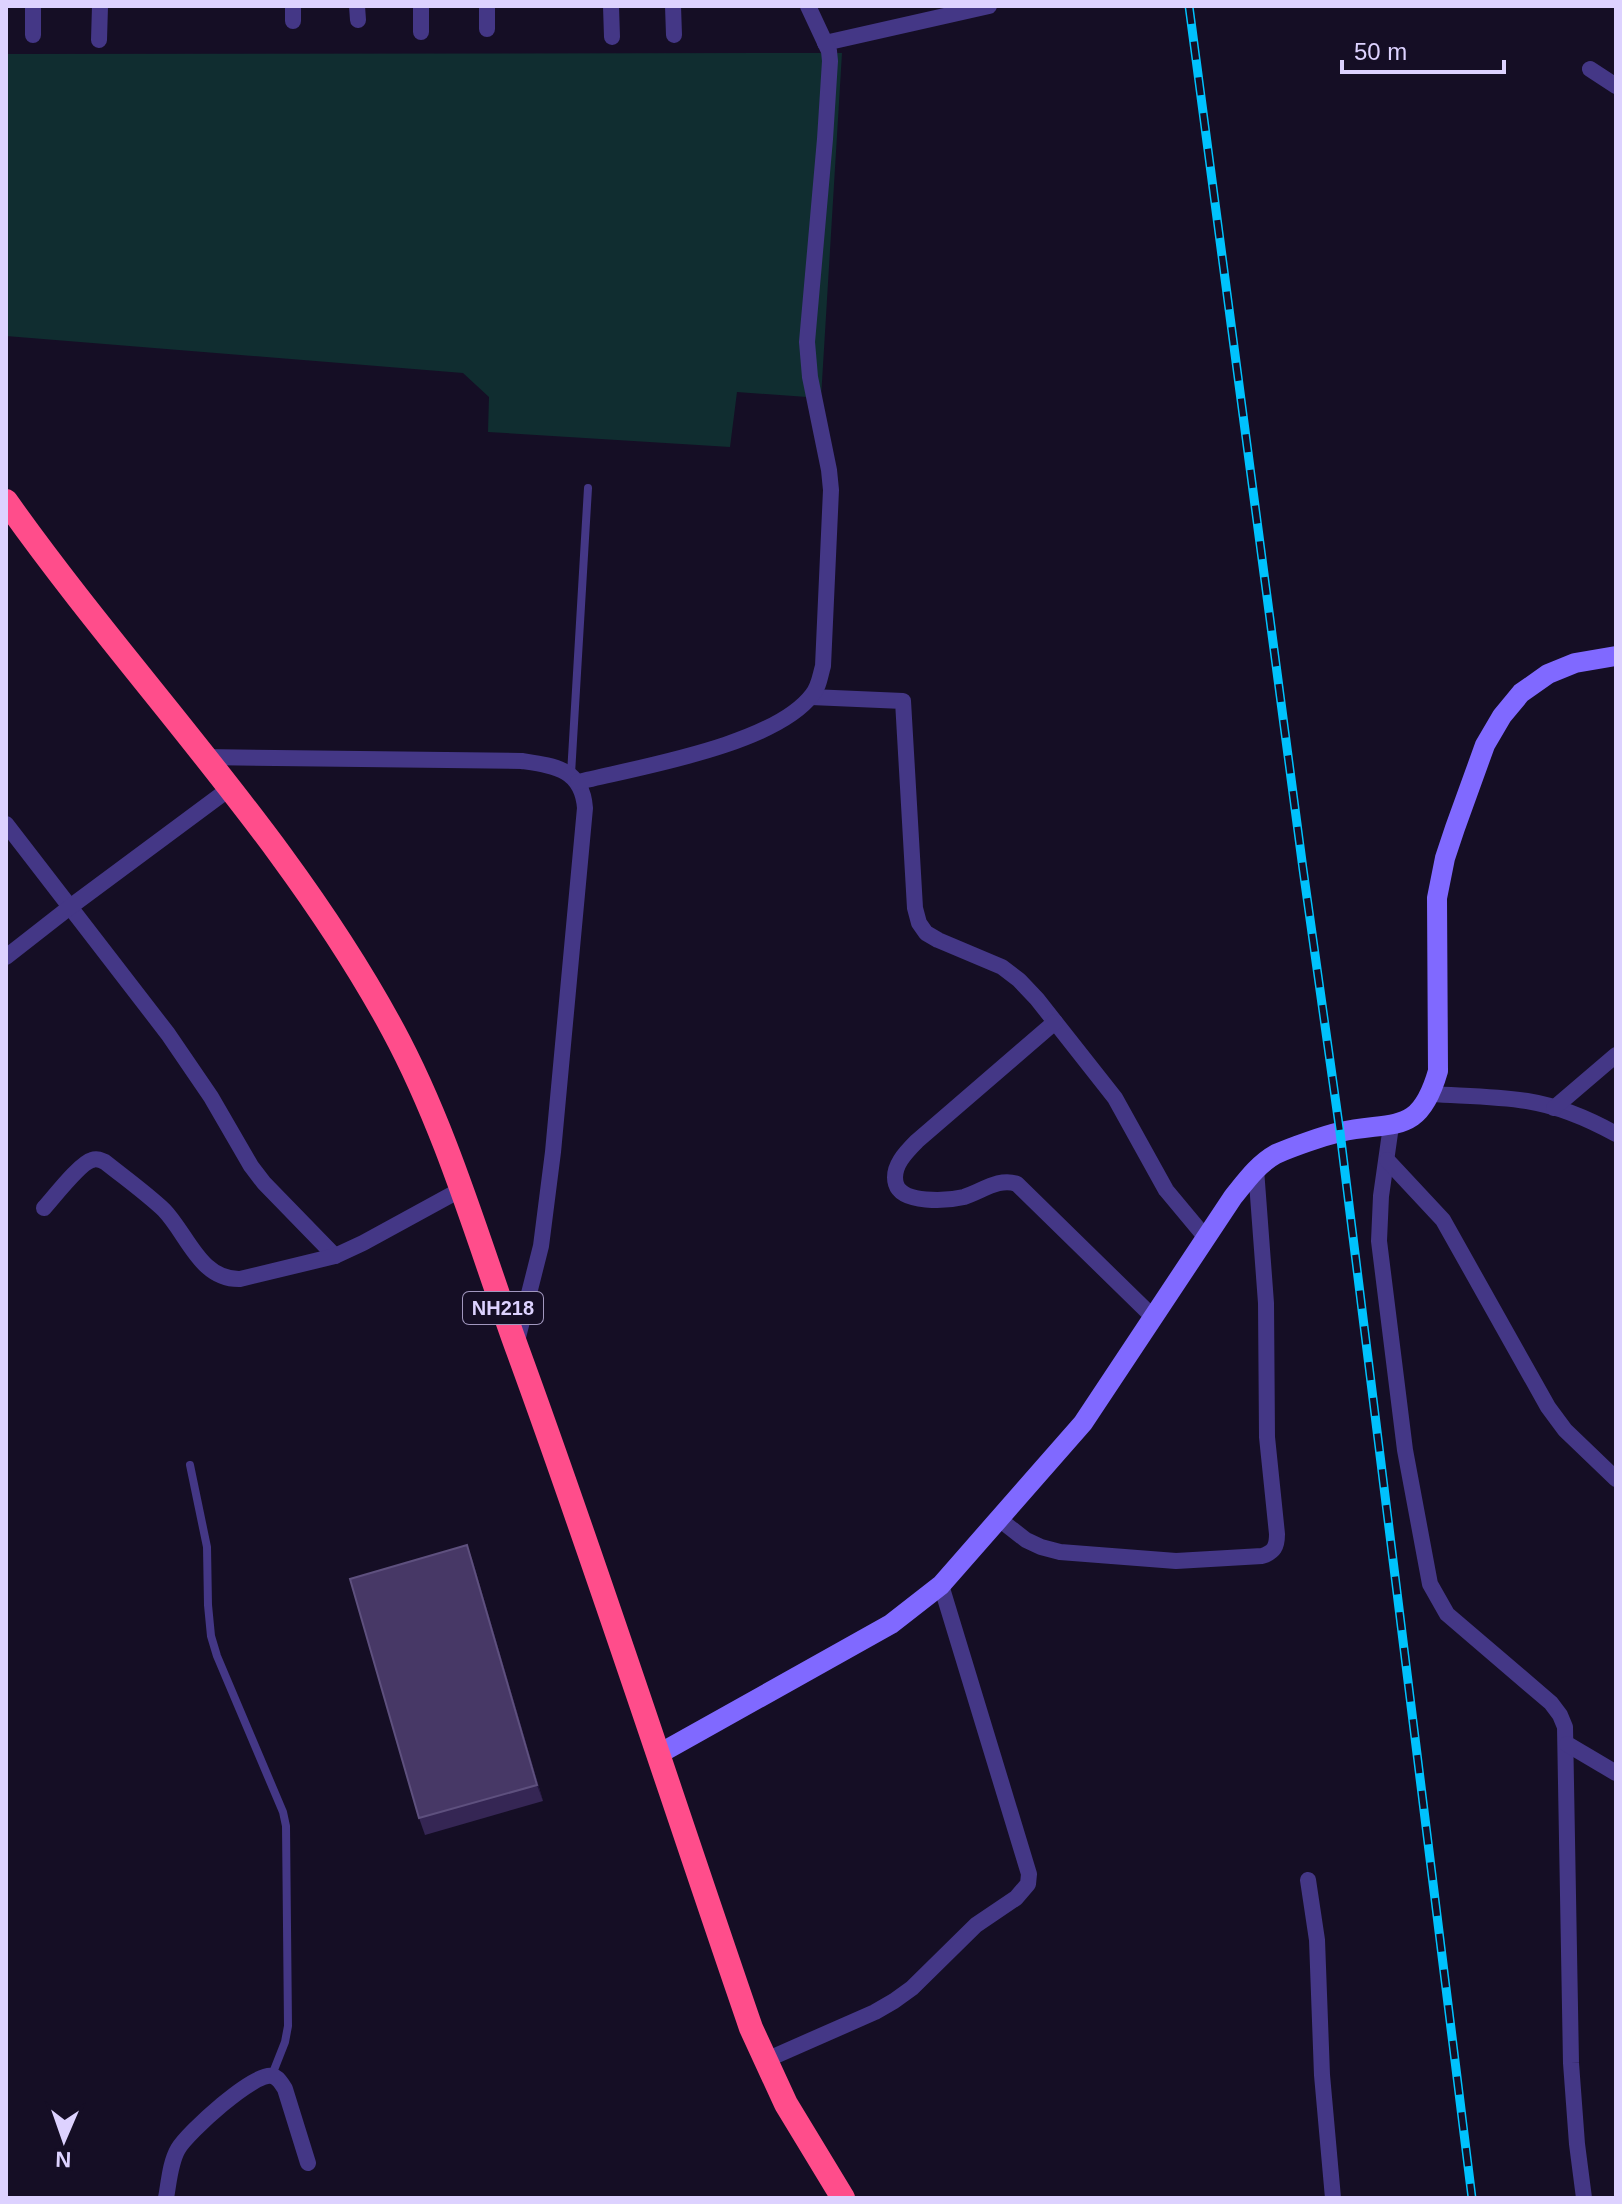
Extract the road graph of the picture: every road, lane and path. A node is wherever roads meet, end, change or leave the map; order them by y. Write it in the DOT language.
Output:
graph roads {
  1 [pos="33,6"];
  2 [pos="100,6"];
  3 [pos="421,6"];
  4 [pos="487,6"];
  5 [pos="611,6"];
  6 [pos="673,6"];
  7 [pos="808,6"];
  8 [pos="989,6"];
  9 [pos="487,29"];
  10 [pos="421,32"];
  11 [pos="33,35"];
  12 [pos="674,35"];
  13 [pos="612,37"];
  14 [pos="99,40"];
  15 [pos="825,43"];
  16 [pos="1590,69"];
  17 [pos="1616,86"];
  18 [pos="588,488"];
  19 [pos="6,501"];
  20 [pos="1616,656"];
  21 [pos="811,697"];
  22 [pos="203,757"];
  23 [pos="574,778"];
  24 [pos="229,789"];
  25 [pos="6,824"];
  26 [pos="70,907"];
  27 [pos="6,957"];
  28 [pos="1055,1022"];
  29 [pos="1616,1055"];
  30 [pos="1432,1094"];
  31 [pos="1554,1108"];
  32 [pos="1391,1126"];
  33 [pos="1616,1134"];
  34 [pos="1387,1160"];
  35 [pos="1256,1169"];
  36 [pos="460,1190"];
  37 [pos="44,1208"];
  38 [pos="1206,1238"];
  39 [pos="335,1256"];
  40 [pos="1153,1317"];
  41 [pos="516,1346"];
  42 [pos="190,1465"];
  43 [pos="1616,1479"];
  44 [pos="999,1519"];
  45 [pos="941,1585"];
  46 [pos="1567,1744"];
  47 [pos="657,1755"];
  48 [pos="1616,1773"];
  49 [pos="1308,1880"];
  50 [pos="766,2060"];
  51 [pos="272,2075"];
  52 [pos="308,2163"];
  53 [pos="166,2198"];
  54 [pos="843,2198"];
  55 [pos="1333,2198"];
  56 [pos="1584,2198"];
  1 -- 11 [label="street"];
  2 -- 14 [label="street"];
  3 -- 10 [label="street"];
  4 -- 9 [label="street"];
  5 -- 13 [label="street"];
  6 -- 12 [label="street"];
  7 -- 15 [label="street"];
  8 -- 15 [label="street"];
  15 -- 21 [label="street"];
  16 -- 17 [label="street"];
  18 -- 23 [label="lane"];
  19 -- 22 [label="highway, NH218"];
  20 -- 30 [label="street"];
  21 -- 23 [label="street"];
  21 -- 28 [label="street"];
  22 -- 23 [label="street"];
  22 -- 24 [label="highway, NH218"];
  23 -- 41 [label="street"];
  24 -- 26 [label="street"];
  24 -- 36 [label="highway, NH218"];
  25 -- 26 [label="street"];
  26 -- 27 [label="street"];
  26 -- 39 [label="street"];
  28 -- 38 [label="street"];
  28 -- 40 [label="street"];
  29 -- 31 [label="street"];
  30 -- 31 [label="street"];
  30 -- 32 [label="street"];
  31 -- 33 [label="street"];
  32 -- 34 [label="street"];
  32 -- 35 [label="street"];
  34 -- 43 [label="street"];
  34 -- 46 [label="street"];
  35 -- 38 [label="street"];
  35 -- 44 [label="street"];
  36 -- 39 [label="street"];
  36 -- 41 [label="highway, NH218"];
  37 -- 39 [label="street"];
  38 -- 40 [label="street"];
  40 -- 44 [label="street"];
  41 -- 47 [label="highway, NH218"];
  42 -- 51 [label="lane"];
  44 -- 45 [label="street"];
  45 -- 47 [label="street"];
  45 -- 50 [label="street"];
  46 -- 48 [label="street"];
  46 -- 56 [label="street"];
  47 -- 50 [label="highway, NH218"];
  49 -- 55 [label="street"];
  50 -- 54 [label="highway, NH218"];
  51 -- 52 [label="street"];
  51 -- 53 [label="street"];
}
